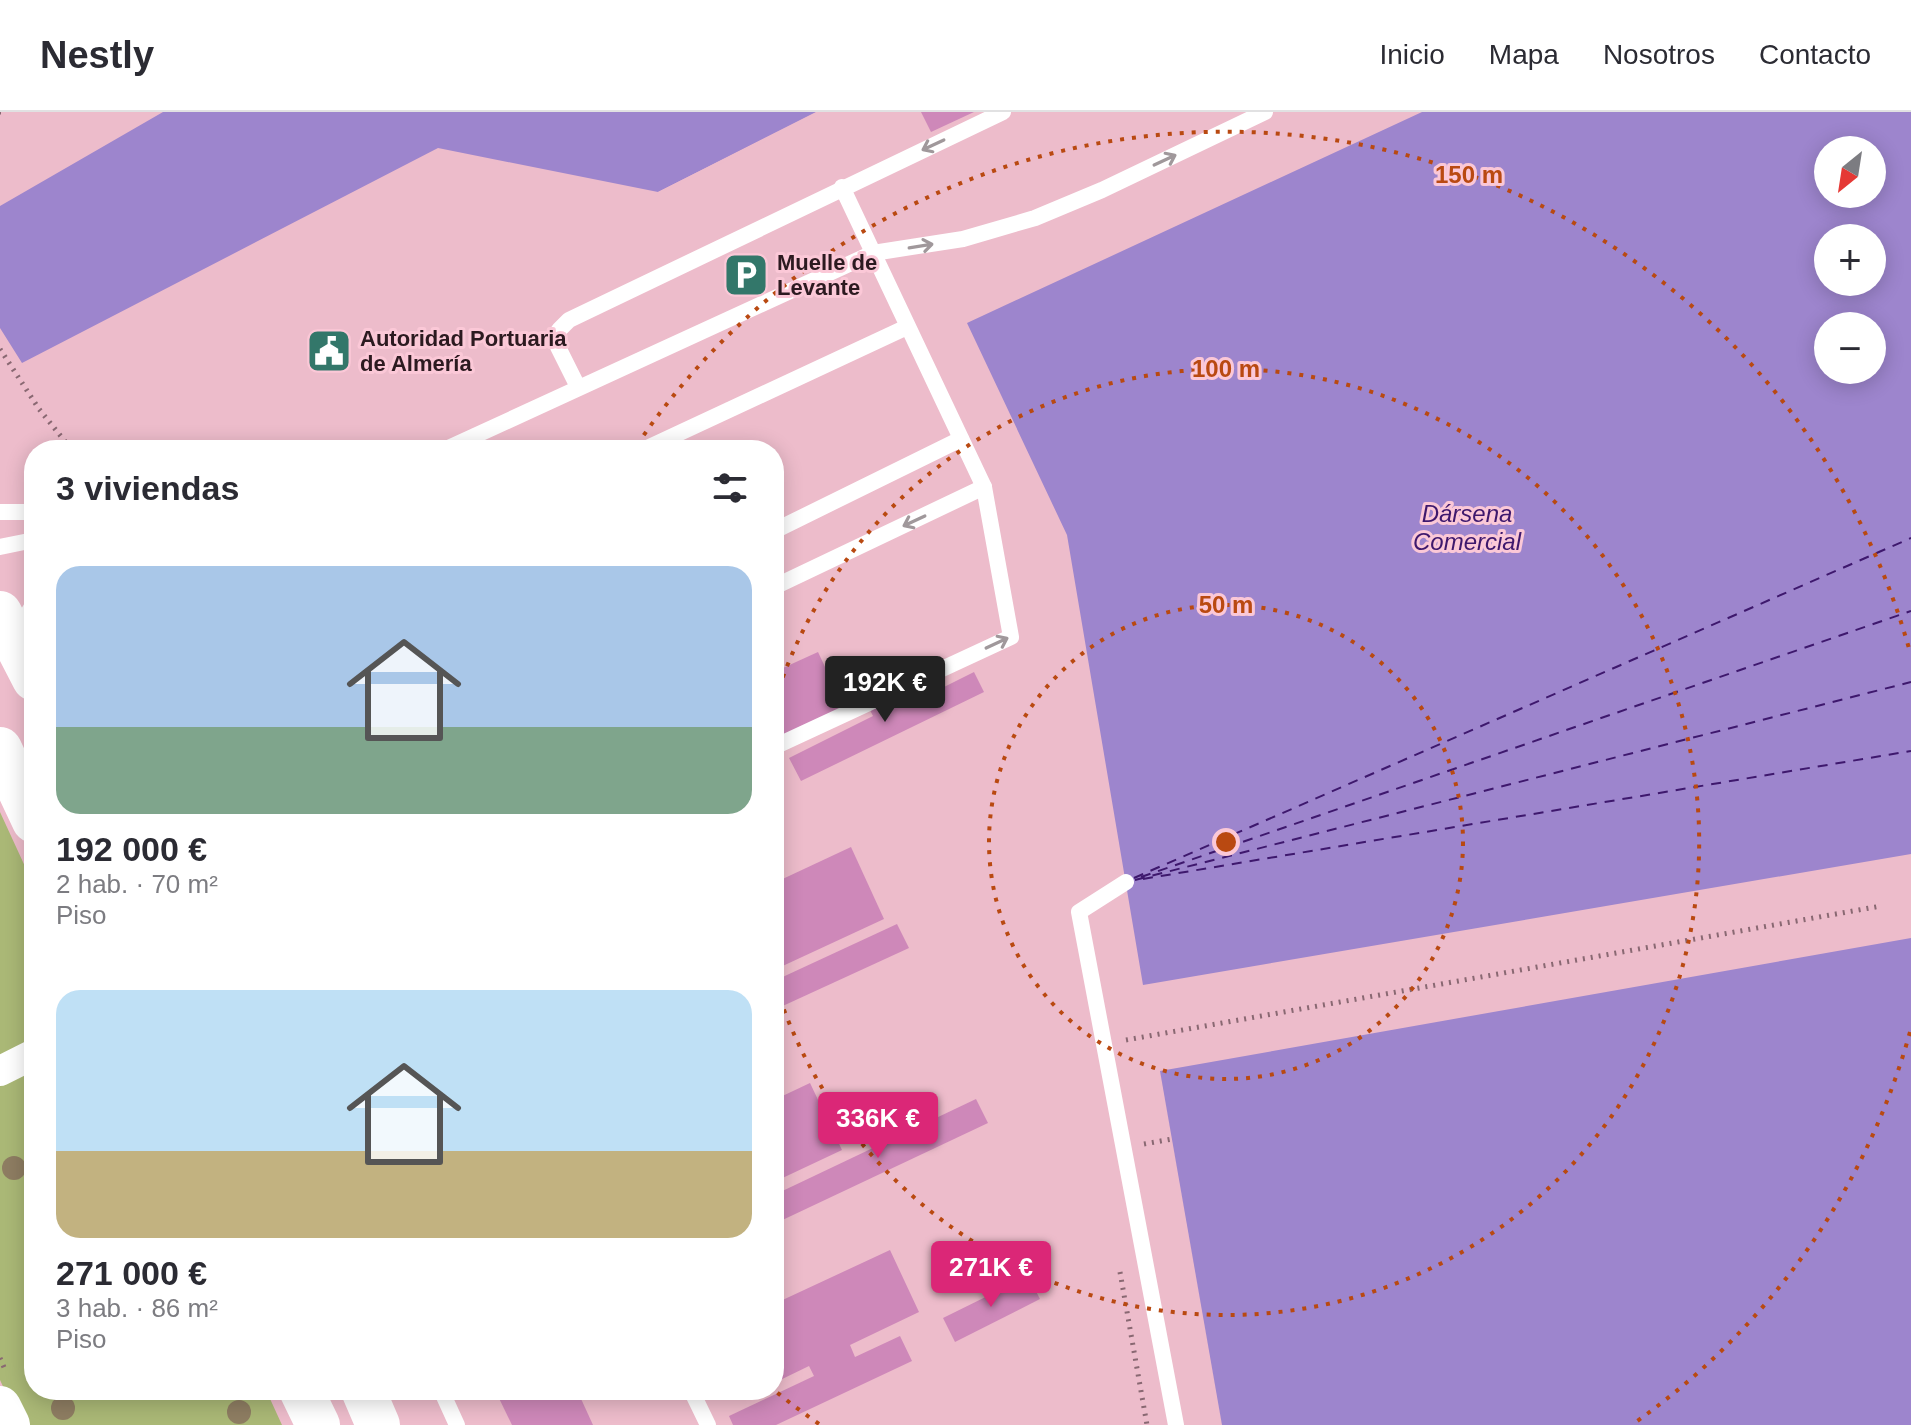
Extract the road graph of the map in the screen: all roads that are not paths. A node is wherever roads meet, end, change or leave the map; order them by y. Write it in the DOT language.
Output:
graph roads {
  1 [pos="1003,112"];
  2 [pos="1265,112"];
  3 [pos="842,187"];
  4 [pos="873,253"];
  5 [pos="907,327"];
  6 [pos="578,387"];
  7 [pos="961,439"];
  8 [pos="465,440"];
  9 [pos="664,440"];
  10 [pos="984,487"];
  11 [pos="0,512"];
  12 [pos="24,512"];
  13 [pos="784,526"];
  14 [pos="24,542"];
  15 [pos="0,547"];
  16 [pos="784,582"];
  17 [pos="16,618"];
  18 [pos="24,645"];
  19 [pos="784,742"];
  20 [pos="0,749"];
  21 [pos="24,800"];
  22 [pos="1126,882"];
  23 [pos="24,1059"];
  24 [pos="0,1071"];
  25 [pos="306,1400"];
  26 [pos="367,1400"];
  27 [pos="446,1400"];
  28 [pos="696,1400"];
  29 [pos="0,1407"];
  30 [pos="9,1425"];
  31 [pos="318,1425"];
  32 [pos="378,1425"];
  33 [pos="457,1425"];
  34 [pos="708,1425"];
  35 [pos="1176,1425"];
  1 -- 3 [label="lane, one-way"];
  4 -- 2 [label="lane, one-way"];
  3 -- 4 [label="lane"];
  3 -- 6 [label="lane"];
  4 -- 5 [label="lane"];
  4 -- 6 [label="lane"];
  5 -- 7 [label="lane"];
  5 -- 9 [label="lane"];
  6 -- 8 [label="lane"];
  7 -- 10 [label="lane"];
  7 -- 13 [label="lane"];
  10 -- 16 [label="lane, one-way"];
  19 -- 10 [label="lane, one-way"];
  11 -- 12 [label="lane"];
  14 -- 15 [label="lane"];
  17 -- 18 [label="highway"];
  20 -- 21 [label="highway"];
  22 -- 35 [label="lane"];
  23 -- 24 [label="street"];
  25 -- 31 [label="highway"];
  26 -- 32 [label="highway"];
  27 -- 33 [label="lane"];
  28 -- 34 [label="lane"];
  29 -- 30 [label="main road"];
}
